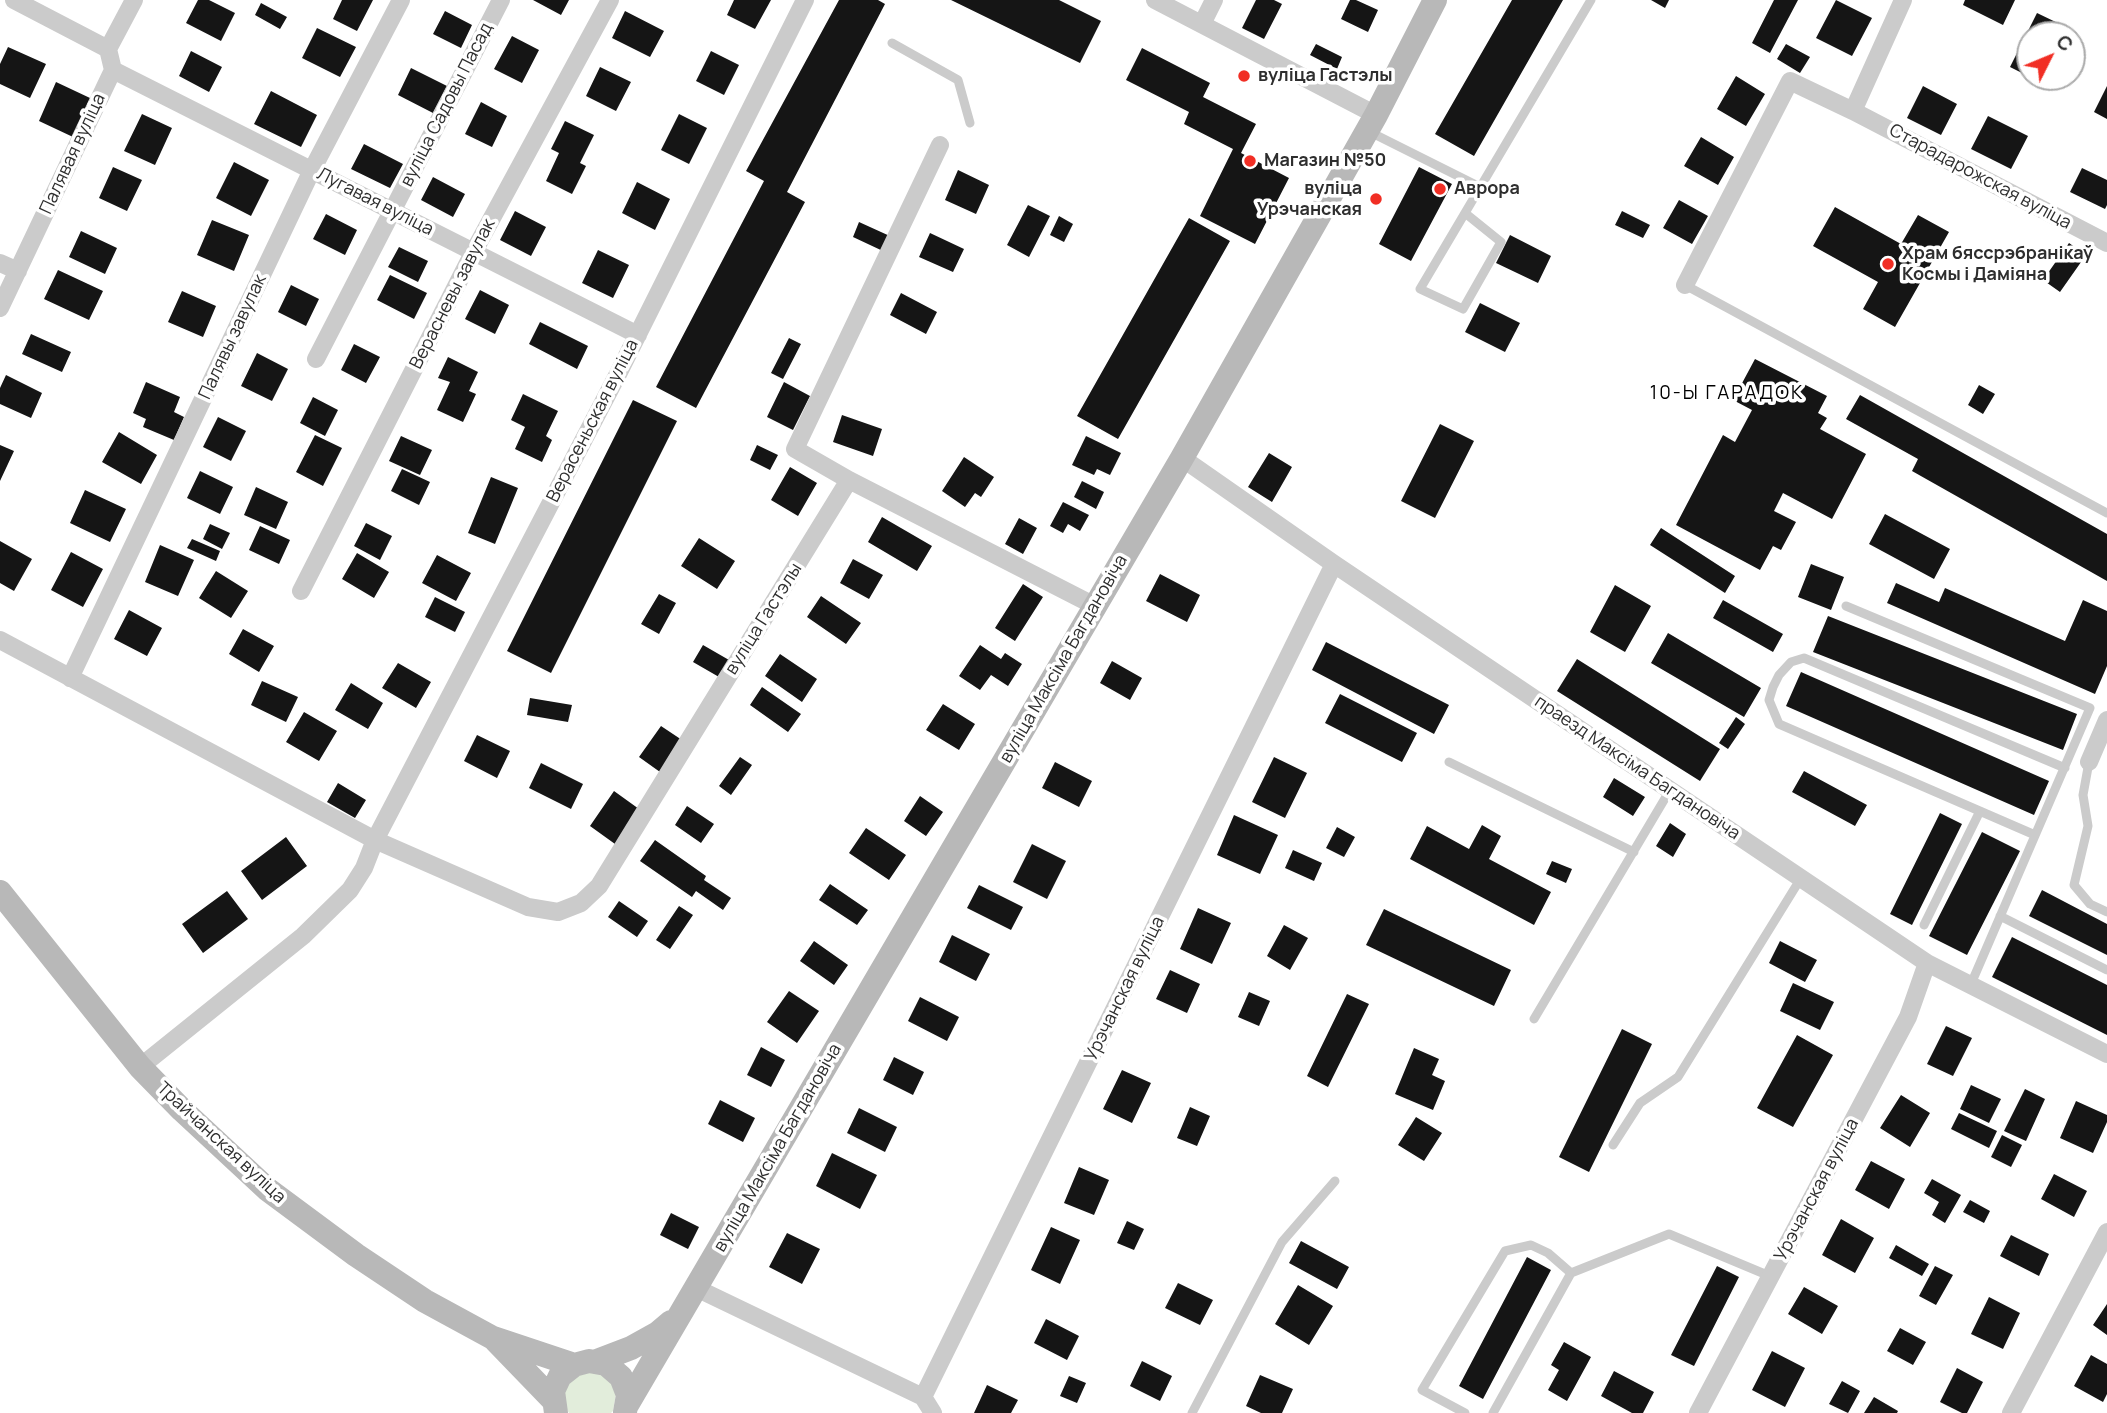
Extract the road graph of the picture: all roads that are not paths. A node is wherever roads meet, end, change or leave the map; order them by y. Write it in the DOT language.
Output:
graph roads {
  1 [pos="14,0"];
  2 [pos="134,0"];
  3 [pos="401,0"];
  4 [pos="501,0"];
  5 [pos="610,0"];
  6 [pos="805,0"];
  7 [pos="1155,0"];
  8 [pos="1214,0"];
  9 [pos="1435,0"];
  10 [pos="1591,0"];
  11 [pos="1903,0"];
  12 [pos="1202,24"];
  13 [pos="892,43"];
  14 [pos="108,49"];
  15 [pos="113,70"];
  16 [pos="1853,111"];
  17 [pos="970,123"];
  18 [pos="1371,123"];
  19 [pos="940,145"];
  20 [pos="312,170"];
  21 [pos="1480,187"];
  22 [pos="391,211"];
  23 [pos="1465,213"];
  24 [pos="2107,243"];
  25 [pos="473,253"];
  26 [pos="0,263"];
  27 [pos="18,271"];
  28 [pos="1685,285"];
  29 [pos="0,308"];
  30 [pos="638,335"];
  31 [pos="316,359"];
  32 [pos="1182,458"];
  33 [pos="849,480"];
  34 [pos="2107,513"];
  35 [pos="1334,564"];
  36 [pos="301,591"];
  37 [pos="1095,606"];
  38 [pos="1846,606"];
  39 [pos="0,640"];
  40 [pos="70,678"];
  41 [pos="2107,720"];
  42 [pos="1448,762"];
  43 [pos="2089,762"];
  44 [pos="2065,768"];
  45 [pos="1670,790"];
  46 [pos="1980,811"];
  47 [pos="2035,835"];
  48 [pos="375,839"];
  49 [pos="1634,852"];
  50 [pos="1801,878"];
  51 [pos="0,892"];
  52 [pos="2107,912"];
  53 [pos="2000,916"];
  54 [pos="1924,925"];
  55 [pos="1927,963"];
  56 [pos="2107,970"];
  57 [pos="1970,984"];
  58 [pos="1534,1019"];
  59 [pos="2107,1055"];
  60 [pos="140,1067"];
  61 [pos="1613,1146"];
  62 [pos="1335,1181"];
  63 [pos="2107,1232"];
  64 [pos="1571,1273"];
  65 [pos="1772,1276"];
  66 [pos="696,1288"];
  67 [pos="682,1312"];
  68 [pos="493,1338"];
  69 [pos="585,1363"];
  70 [pos="923,1397"];
  71 [pos="555,1409"];
  72 [pos="626,1409"];
  73 [pos="933,1413"];
  74 [pos="1192,1413"];
  75 [pos="1465,1413"];
  76 [pos="1493,1413"];
  77 [pos="1698,1413"];
  78 [pos="2011,1413"];
  1 -- 14 [label="street"];
  2 -- 14 [label="street"];
  3 -- 20 [label="street, Палявы завулак"];
  4 -- 22 [label="street, вуліца Садовы Пасад"];
  5 -- 25 [label="street, Верасневы завулак"];
  6 -- 30 [label="street, Верасеньская вуліца"];
  7 -- 12 [label="street"];
  8 -- 12 [label="street"];
  9 -- 18 [label="main road, вуліца Максіма Багдановіча"];
  10 -- 21 [label="lane"];
  11 -- 16 [label="street"];
  12 -- 18 [label="street"];
  13 -- 17 [label="lane"];
  14 -- 15 [label="street"];
  15 -- 20 [label="street, Лугавая вуліца"];
  15 -- 27 [label="street, Палявая вуліца"];
  16 -- 24 [label="street, Старадарожская вуліца"];
  16 -- 28 [label="street, Старадарожская вуліца"];
  18 -- 21 [label="lane"];
  18 -- 32 [label="main road, вуліца Максіма Багдановіча"];
  19 -- 33 [label="street"];
  20 -- 22 [label="street, Лугавая вуліца"];
  20 -- 40 [label="street, Палявы завулак"];
  21 -- 23 [label="lane"];
  22 -- 25 [label="street, Лугавая вуліца"];
  22 -- 31 [label="street, вуліца Садовы Пасад"];
  23 -- 23 [label="lane"];
  25 -- 30 [label="street, Лугавая вуліца"];
  25 -- 36 [label="street, Верасневы завулак"];
  26 -- 27 [label="street"];
  27 -- 29 [label="street, Палявая вуліца"];
  28 -- 34 [label="lane"];
  30 -- 48 [label="street, Верасеньская вуліца"];
  32 -- 35 [label="street, праезд Максіма Багдановіча"];
  32 -- 37 [label="main road, вуліца Максіма Багдановіча"];
  33 -- 37 [label="street"];
  33 -- 48 [label="street, вуліца Гастэлы"];
  35 -- 45 [label="street, праезд Максіма Багдановіча"];
  35 -- 70 [label="street, Урэчанская вуліца"];
  37 -- 66 [label="main road, вуліца Максіма Багдановіча"];
  38 -- 44 [label="lane"];
  39 -- 40 [label="street, вуліца Гастэлы"];
  40 -- 48 [label="street, вуліца Гастэлы"];
  41 -- 43 [label="street"];
  42 -- 49 [label="lane"];
  43 -- 52 [label="lane"];
  44 -- 46 [label="lane"];
  44 -- 47 [label="lane"];
  45 -- 49 [label="lane"];
  45 -- 50 [label="street, праезд Максіма Багдановіча"];
  46 -- 47 [label="lane"];
  46 -- 54 [label="lane"];
  47 -- 53 [label="lane"];
  48 -- 60 [label="street, Верасеньская вуліца"];
  49 -- 58 [label="lane"];
  50 -- 55 [label="street, праезд Максіма Багдановіча"];
  50 -- 61 [label="lane"];
  51 -- 60 [label="main road, Трайчанская вуліца"];
  53 -- 56 [label="lane"];
  53 -- 57 [label="lane"];
  55 -- 57 [label="street, праезд Максіма Багдановіча"];
  55 -- 65 [label="street, Урэчанская вуліца"];
  57 -- 59 [label="street, праезд Максіма Багдановіча"];
  60 -- 68 [label="main road, Трайчанская вуліца"];
  62 -- 74 [label="lane"];
  63 -- 78 [label="street"];
  64 -- 65 [label="lane"];
  64 -- 75 [label="lane"];
  64 -- 76 [label="lane"];
  65 -- 77 [label="street, Урэчанская вуліца"];
  66 -- 67 [label="main road, вуліца Максіма Багдановіча"];
  66 -- 70 [label="street"];
  67 -- 69 [label="main road, вуліца Максіма Багдановіча"];
  67 -- 72 [label="main road, вуліца Максіма Багдановіча"];
  68 -- 69 [label="main road, Трайчанская вуліца"];
  68 -- 71 [label="main road, Трайчанская вуліца"];
  69 -- 71 [label="main road"];
  69 -- 72 [label="main road, Трайчанская вуліца"];
  70 -- 73 [label="street"];
}
